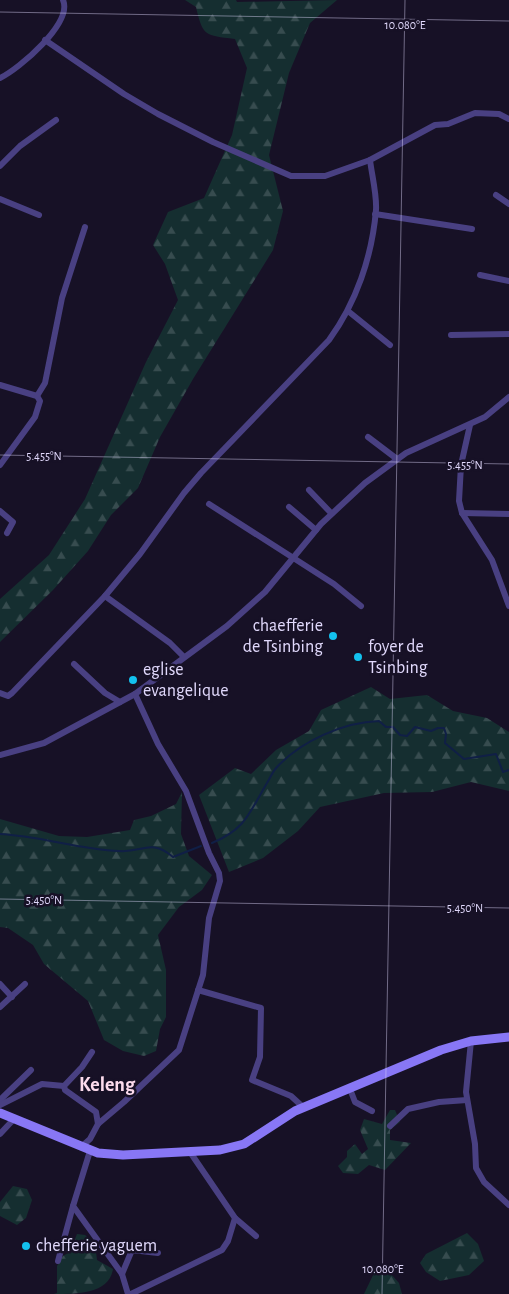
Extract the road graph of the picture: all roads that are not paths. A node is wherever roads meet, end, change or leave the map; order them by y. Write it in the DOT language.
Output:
graph roads {
  1 [pos="63,0"];
  2 [pos="45,40"];
  3 [pos="0,78"];
  4 [pos="509,119"];
  5 [pos="56,120"];
  6 [pos="370,160"];
  7 [pos="0,166"];
  8 [pos="496,195"];
  9 [pos="0,200"];
  10 [pos="509,204"];
  11 [pos="375,214"];
  12 [pos="39,215"];
  13 [pos="85,227"];
  14 [pos="472,229"];
  15 [pos="480,275"];
  16 [pos="509,281"];
  17 [pos="348,311"];
  18 [pos="509,334"];
  19 [pos="450,335"];
  20 [pos="390,345"];
  21 [pos="0,385"];
  22 [pos="37,396"];
  23 [pos="509,397"];
  24 [pos="470,425"];
  25 [pos="368,436"];
  26 [pos="397,459"];
  27 [pos="0,465"];
  28 [pos="309,490"];
  29 [pos="209,504"];
  30 [pos="289,507"];
  31 [pos="0,511"];
  32 [pos="462,512"];
  33 [pos="332,513"];
  34 [pos="509,514"];
  35 [pos="316,530"];
  36 [pos="7,533"];
  37 [pos="294,559"];
  38 [pos="104,596"];
  39 [pos="361,606"];
  40 [pos="509,606"];
  41 [pos="183,656"];
  42 [pos="74,664"];
  43 [pos="0,693"];
  44 [pos="135,694"];
  45 [pos="120,702"];
  46 [pos="0,754"];
  47 [pos="0,984"];
  48 [pos="25,984"];
  49 [pos="198,990"];
  50 [pos="12,996"];
  51 [pos="0,1007"];
  52 [pos="509,1036"];
  53 [pos="471,1041"];
  54 [pos="92,1052"];
  55 [pos="31,1070"];
  56 [pos="64,1086"];
  57 [pos="350,1089"];
  58 [pos="0,1100"];
  59 [pos="467,1100"];
  60 [pos="0,1105"];
  61 [pos="304,1107"];
  62 [pos="372,1111"];
  63 [pos="0,1113"];
  64 [pos="14,1118"];
  65 [pos="98,1124"];
  66 [pos="390,1126"];
  67 [pos="0,1134"];
  68 [pos="86,1149"];
  69 [pos="190,1152"];
  70 [pos="509,1205"];
  71 [pos="73,1206"];
  72 [pos="235,1218"];
  73 [pos="256,1236"];
  74 [pos="158,1253"];
  75 [pos="58,1261"];
  76 [pos="122,1274"];
  77 [pos="130,1294"];
  1 -- 2 [label="street"];
  2 -- 3 [label="street"];
  2 -- 6 [label="street"];
  4 -- 6 [label="street"];
  5 -- 7 [label="street"];
  6 -- 11 [label="street"];
  8 -- 10 [label="street"];
  9 -- 12 [label="street"];
  11 -- 14 [label="street"];
  11 -- 17 [label="street"];
  13 -- 22 [label="street"];
  15 -- 16 [label="street"];
  17 -- 20 [label="street"];
  17 -- 38 [label="street"];
  18 -- 19 [label="street"];
  21 -- 22 [label="street"];
  22 -- 27 [label="street"];
  23 -- 24 [label="street"];
  24 -- 26 [label="street"];
  24 -- 32 [label="street"];
  25 -- 26 [label="street"];
  26 -- 33 [label="street"];
  28 -- 33 [label="street"];
  29 -- 37 [label="street"];
  30 -- 35 [label="street"];
  31 -- 36 [label="street"];
  32 -- 34 [label="street"];
  32 -- 40 [label="street"];
  33 -- 35 [label="street"];
  35 -- 37 [label="street"];
  37 -- 39 [label="street"];
  37 -- 41 [label="street"];
  38 -- 41 [label="street"];
  38 -- 43 [label="street"];
  41 -- 44 [label="street"];
  42 -- 45 [label="street"];
  44 -- 45 [label="street"];
  44 -- 49 [label="street"];
  45 -- 46 [label="street"];
  47 -- 50 [label="street"];
  48 -- 50 [label="street"];
  49 -- 61 [label="street"];
  49 -- 65 [label="street"];
  50 -- 51 [label="street"];
  52 -- 53 [label="main road"];
  53 -- 57 [label="main road"];
  53 -- 59 [label="street"];
  54 -- 56 [label="street"];
  55 -- 58 [label="street"];
  56 -- 60 [label="street"];
  56 -- 65 [label="street"];
  57 -- 61 [label="main road"];
  57 -- 62 [label="street"];
  59 -- 66 [label="street"];
  59 -- 70 [label="street"];
  61 -- 69 [label="main road"];
  63 -- 64 [label="main road"];
  64 -- 67 [label="street"];
  64 -- 68 [label="main road"];
  65 -- 68 [label="street"];
  68 -- 69 [label="main road"];
  68 -- 71 [label="street"];
  69 -- 72 [label="street"];
  71 -- 75 [label="street"];
  71 -- 76 [label="street"];
  72 -- 73 [label="street"];
  72 -- 77 [label="street"];
  74 -- 76 [label="street"];
  76 -- 77 [label="street"];
}
